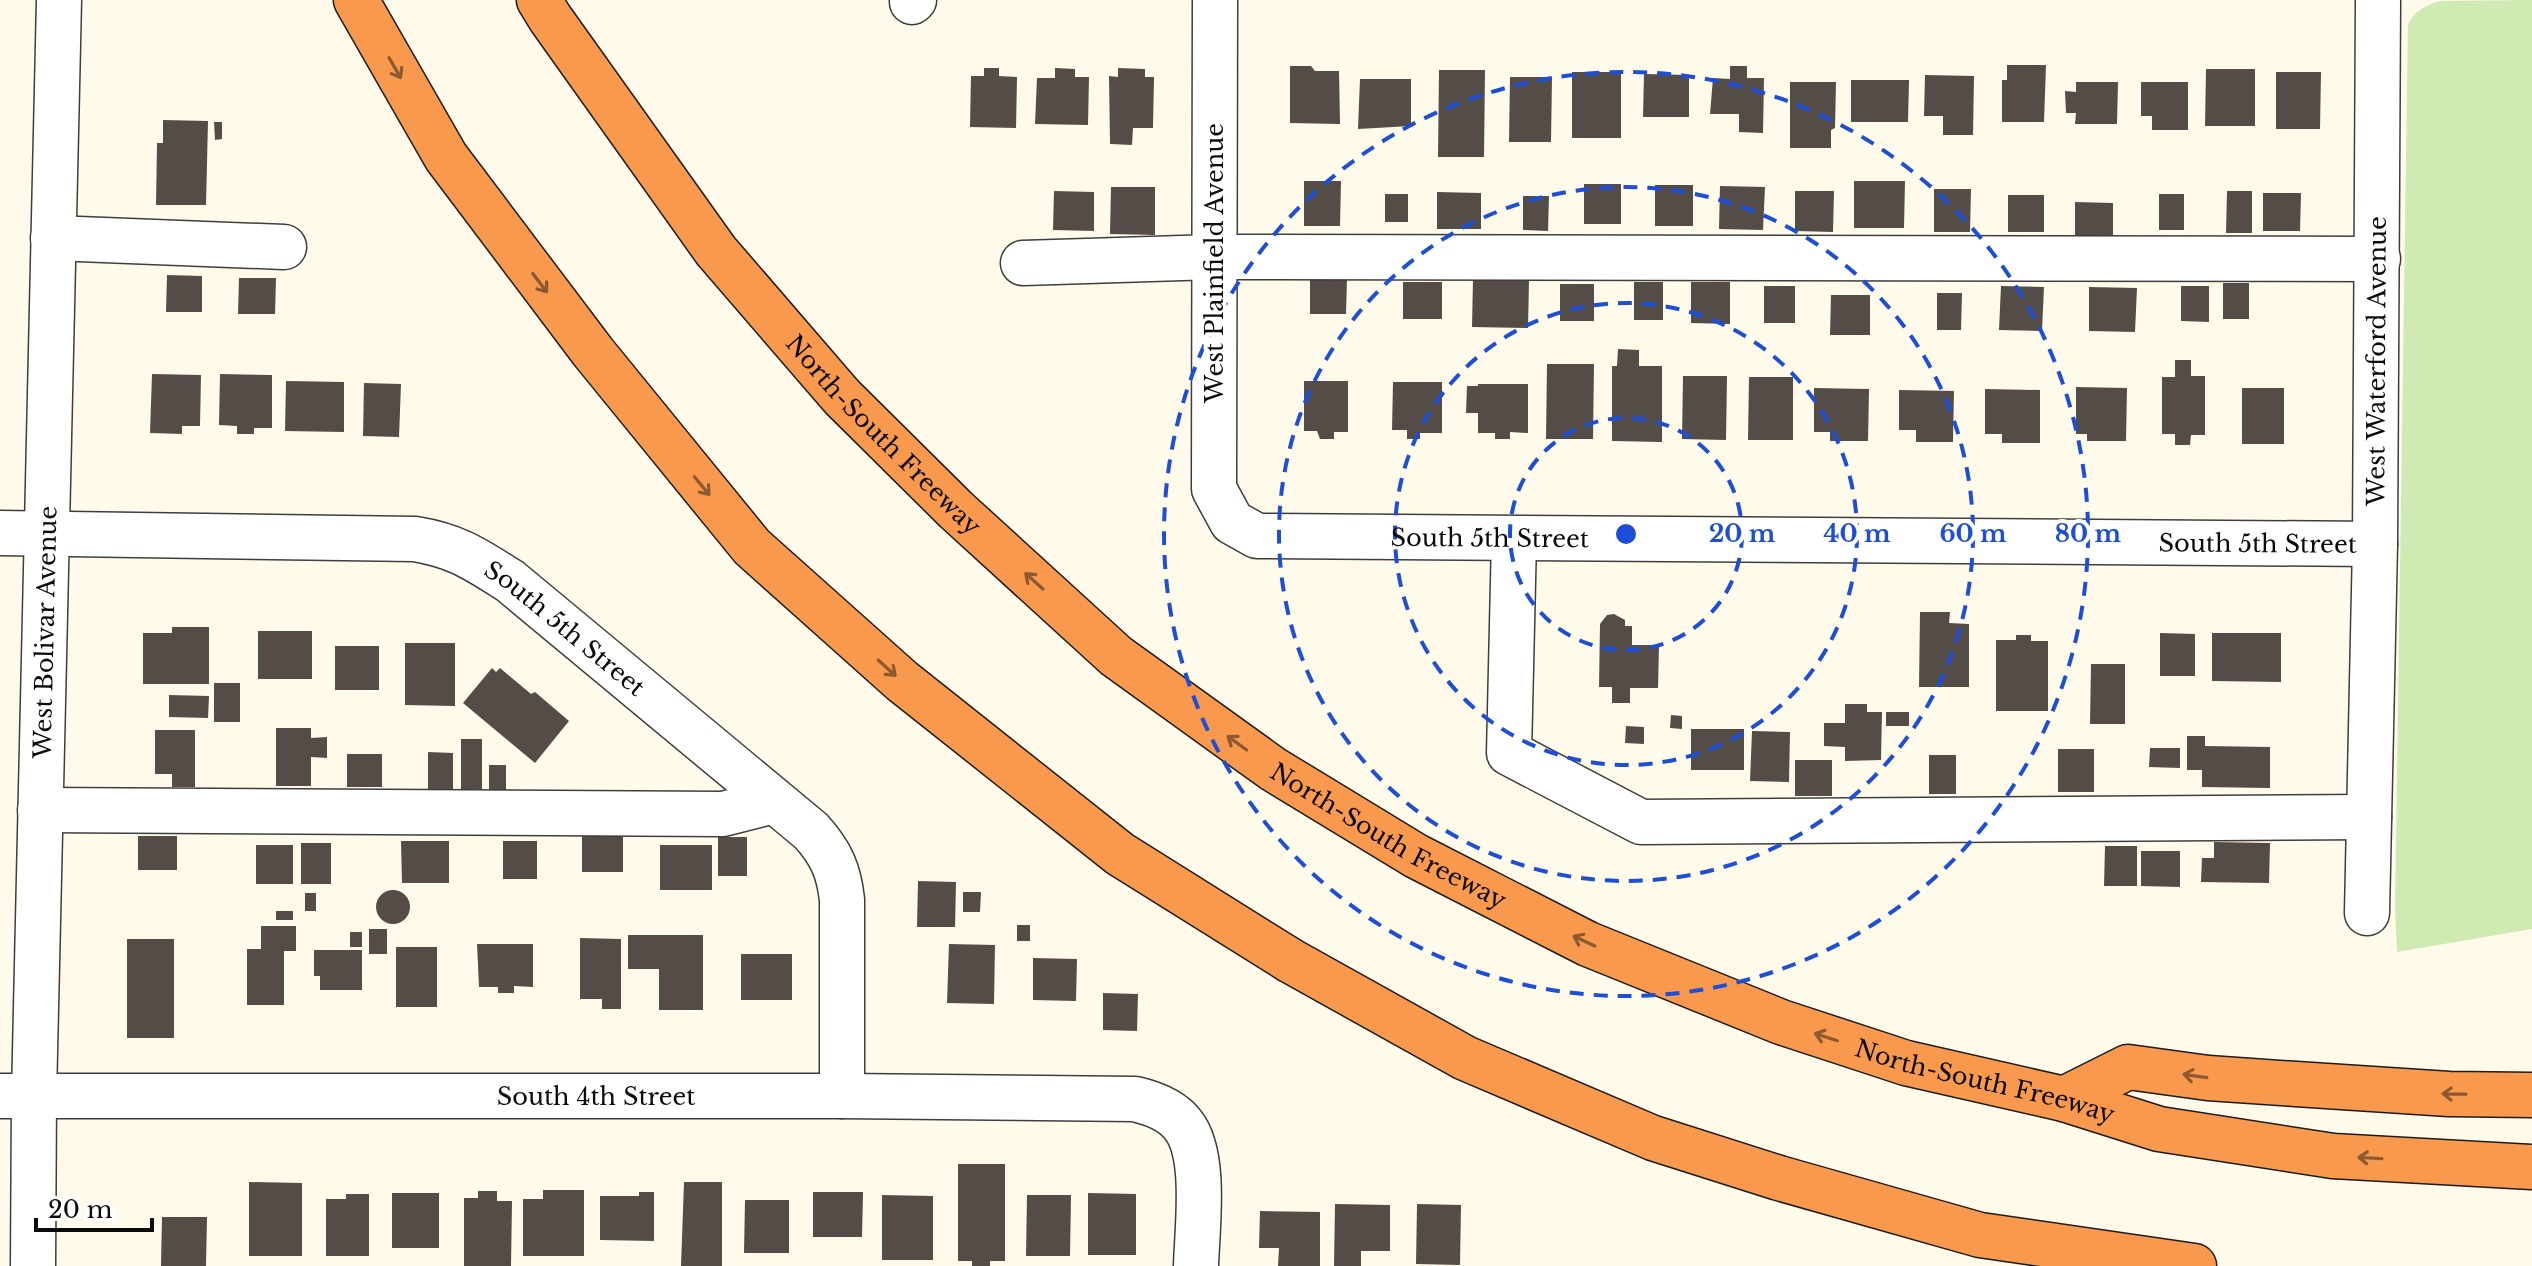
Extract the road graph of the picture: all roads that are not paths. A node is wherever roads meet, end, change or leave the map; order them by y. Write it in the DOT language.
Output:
graph roads {
  1 [pos="59,0"];
  2 [pos="356,0"];
  3 [pos="539,0"];
  4 [pos="1215,0"];
  5 [pos="2378,0"];
  6 [pos="53,238"];
  7 [pos="284,247"];
  8 [pos="1214,257"];
  9 [pos="2378,259"];
  10 [pos="1023,263"];
  11 [pos="1232,522"];
  12 [pos="0,533"];
  13 [pos="46,533"];
  14 [pos="1514,539"];
  15 [pos="2375,544"];
  16 [pos="774,801"];
  17 [pos="40,810"];
  18 [pos="2369,817"];
  19 [pos="2367,913"];
  20 [pos="2532,1095"];
  21 [pos="17,1096"];
  22 [pos="842,1096"];
  23 [pos="2064,1099"];
  24 [pos="2532,1167"];
  25 [pos="33,1266"];
  26 [pos="1196,1266"];
  27 [pos="2194,1266"];
  1 -- 6 [label="street, West Bolivar Avenue"];
  2 -- 27 [label="highway, one-way"];
  23 -- 3 [label="highway, North-South Freeway, one-way"];
  4 -- 8 [label="street, West Plainfield Avenue"];
  5 -- 9 [label="street, West Waterford Avenue"];
  6 -- 7 [label="street"];
  6 -- 13 [label="street, West Bolivar Avenue"];
  8 -- 9 [label="street"];
  8 -- 10 [label="street"];
  8 -- 11 [label="street, West Plainfield Avenue"];
  9 -- 15 [label="street, West Waterford Avenue"];
  11 -- 14 [label="street, South 5th Street"];
  12 -- 13 [label="street, South 5th Street"];
  13 -- 16 [label="street, South 5th Street"];
  13 -- 17 [label="street, West Bolivar Avenue"];
  14 -- 15 [label="street, South 5th Street"];
  14 -- 18 [label="street"];
  15 -- 18 [label="street, West Waterford Avenue"];
  16 -- 17 [label="street"];
  16 -- 22 [label="street, South 5th Street"];
  17 -- 21 [label="street, West Bolivar Avenue"];
  18 -- 19 [label="street, West Waterford Avenue"];
  20 -- 23 [label="highway, one-way"];
  21 -- 22 [label="street, South 4th Street"];
  21 -- 25 [label="street, West Bolivar Avenue"];
  22 -- 26 [label="street, South 4th Street"];
  24 -- 23 [label="highway, North-South Freeway, one-way"];
}
